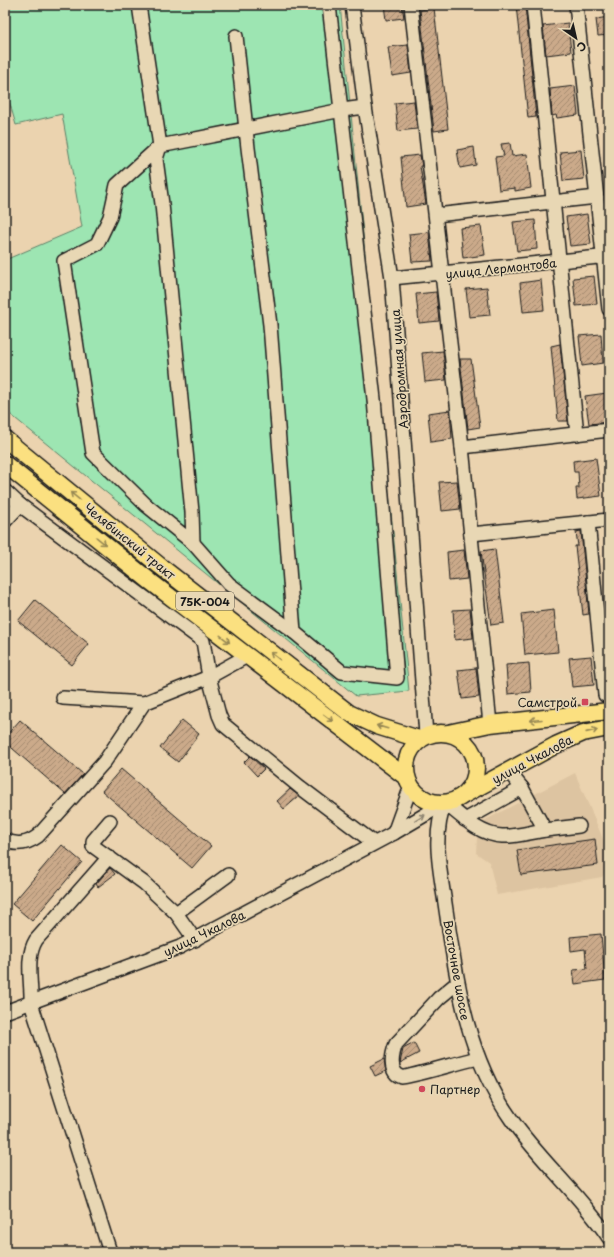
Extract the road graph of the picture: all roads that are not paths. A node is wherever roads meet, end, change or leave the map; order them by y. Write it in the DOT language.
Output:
graph roads {
  1 [pos="139,5"];
  2 [pos="328,5"];
  3 [pos="352,5"];
  4 [pos="411,5"];
  5 [pos="533,5"];
  6 [pos="576,5"];
  7 [pos="236,36"];
  8 [pos="365,107"];
  9 [pos="342,110"];
  10 [pos="246,129"];
  11 [pos="160,146"];
  12 [pos="597,197"];
  13 [pos="553,202"];
  14 [pos="436,215"];
  15 [pos="606,257"];
  16 [pos="560,262"];
  17 [pos="442,274"];
  18 [pos="392,278"];
  19 [pos="609,309"];
  20 [pos="609,430"];
  21 [pos="577,434"];
  22 [pos="5,439"];
  23 [pos="462,447"];
  24 [pos="5,464"];
  25 [pos="5,491"];
  26 [pos="20,505"];
  27 [pos="609,520"];
  28 [pos="5,521"];
  29 [pos="588,522"];
  30 [pos="471,534"];
  31 [pos="193,543"];
  32 [pos="200,620"];
  33 [pos="294,632"];
  34 [pos="203,641"];
  35 [pos="247,656"];
  36 [pos="209,677"];
  37 [pos="607,695"];
  38 [pos="63,698"];
  39 [pos="144,703"];
  40 [pos="608,711"];
  41 [pos="490,724"];
  42 [pos="609,728"];
  43 [pos="448,733"];
  44 [pos="423,737"];
  45 [pos="509,772"];
  46 [pos="409,782"];
  47 [pos="522,788"];
  48 [pos="451,801"];
  49 [pos="110,820"];
  50 [pos="465,820"];
  51 [pos="579,826"];
  52 [pos="545,830"];
  53 [pos="394,833"];
  54 [pos="5,840"];
  55 [pos="374,843"];
  56 [pos="109,857"];
  57 [pos="228,875"];
  58 [pos="176,913"];
  59 [pos="195,940"];
  60 [pos="457,983"];
  61 [pos="31,1003"];
  62 [pos="5,1012"];
  63 [pos="478,1058"];
  64 [pos="609,1238"];
  65 [pos="110,1252"];
  1 -- 11 [label="street"];
  2 -- 9 [label="street"];
  3 -- 8 [label="street, Аэродромная улица"];
  4 -- 14 [label="street"];
  5 -- 13 [label="street"];
  6 -- 12 [label="street"];
  7 -- 10 [label="street"];
  8 -- 9 [label="street"];
  8 -- 18 [label="street, Аэродромная улица"];
  9 -- 10 [label="street"];
  9 -- 33 [label="street"];
  10 -- 11 [label="street"];
  10 -- 33 [label="street"];
  11 -- 31 [label="street"];
  11 -- 31 [label="street"];
  12 -- 13 [label="street"];
  12 -- 15 [label="street"];
  13 -- 14 [label="street"];
  13 -- 16 [label="street"];
  14 -- 17 [label="street"];
  15 -- 16 [label="street, улица Лермонтова"];
  15 -- 19 [label="street"];
  16 -- 17 [label="street, улица Лермонтова"];
  16 -- 21 [label="street"];
  17 -- 18 [label="street, улица Лермонтова"];
  17 -- 23 [label="street"];
  18 -- 44 [label="street, Аэродромная улица"];
  20 -- 21 [label="street"];
  21 -- 23 [label="street"];
  44 -- 22 [label="main road, Челябинский тракт / 75К-004, one-way"];
  23 -- 30 [label="street"];
  24 -- 32 [label="main road, Челябинский тракт / 75К-004, one-way"];
  25 -- 26 [label="street"];
  26 -- 28 [label="street"];
  26 -- 34 [label="street"];
  27 -- 29 [label="street"];
  29 -- 30 [label="street"];
  29 -- 37 [label="street"];
  30 -- 41 [label="street"];
  31 -- 33 [label="street"];
  32 -- 34 [label="street"];
  32 -- 35 [label="main road, Челябинский тракт / 75К-004, one-way"];
  34 -- 36 [label="street"];
  35 -- 36 [label="street"];
  35 -- 46 [label="main road, Челябинский тракт / 75К-004, one-way"];
  36 -- 39 [label="street"];
  36 -- 55 [label="street"];
  37 -- 40 [label="street"];
  38 -- 39 [label="street"];
  39 -- 54 [label="street"];
  40 -- 41 [label="main road, улица Чкалова, one-way"];
  41 -- 43 [label="main road, улица Чкалова"];
  45 -- 42 [label="main road, улица Чкалова, one-way"];
  43 -- 44 [label="main road"];
  43 -- 48 [label="main road"];
  44 -- 46 [label="main road"];
  45 -- 47 [label="street"];
  45 -- 48 [label="main road, улица Чкалова"];
  46 -- 48 [label="main road"];
  46 -- 53 [label="street"];
  47 -- 50 [label="street"];
  47 -- 52 [label="street"];
  48 -- 50 [label="street"];
  53 -- 48 [label="street, улица Чкалова, one-way"];
  48 -- 60 [label="street, Восточное шоссе"];
  49 -- 56 [label="street"];
  50 -- 52 [label="street"];
  51 -- 52 [label="street"];
  53 -- 55 [label="street, улица Чкалова"];
  55 -- 59 [label="street, улица Чкалова"];
  56 -- 58 [label="street"];
  56 -- 61 [label="street"];
  57 -- 58 [label="street"];
  58 -- 59 [label="street"];
  59 -- 61 [label="street, улица Чкалова"];
  60 -- 63 [label="street, Восточное шоссе"];
  60 -- 63 [label="street"];
  61 -- 62 [label="street, улица Чкалова"];
  61 -- 65 [label="street"];
  63 -- 64 [label="street, Восточное шоссе"];
}
